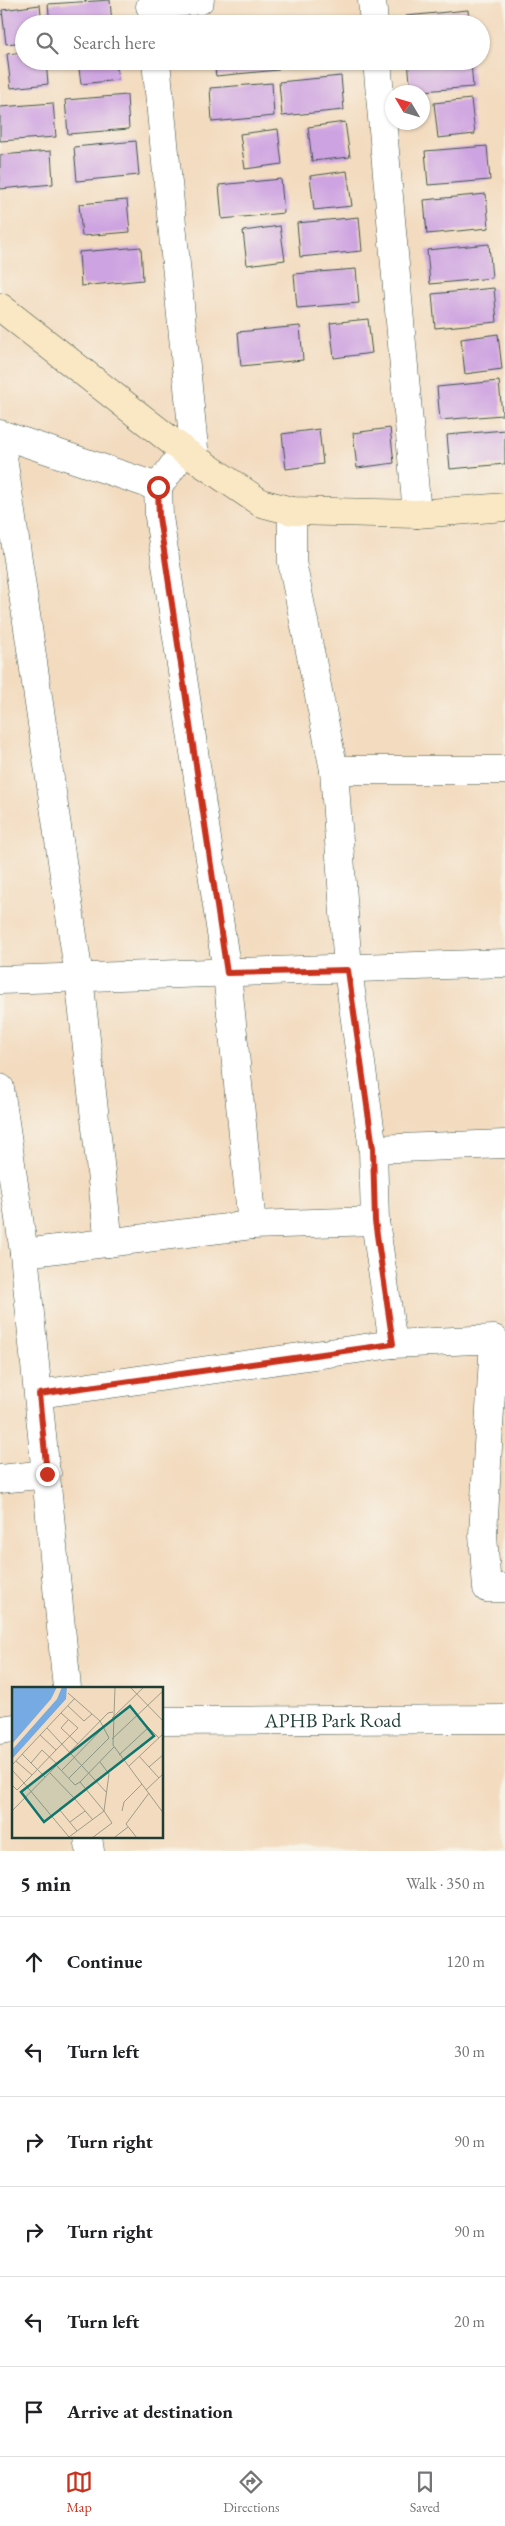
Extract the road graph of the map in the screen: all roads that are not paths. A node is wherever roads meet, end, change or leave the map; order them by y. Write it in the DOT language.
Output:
graph roads {
  1 [pos="200,0"];
  2 [pos="372,0"];
  3 [pos="151,10"];
  4 [pos="373,15"];
  5 [pos="156,70"];
  6 [pos="379,70"];
  7 [pos="0,307"];
  8 [pos="0,434"];
  9 [pos="0,438"];
  10 [pos="175,468"];
  11 [pos="505,507"];
  12 [pos="417,514"];
  13 [pos="293,522"];
  14 [pos="334,770"];
  15 [pos="505,770"];
  16 [pos="505,963"];
  17 [pos="348,970"];
  18 [pos="227,973"];
  19 [pos="79,977"];
  20 [pos="0,980"];
  21 [pos="0,1088"];
  22 [pos="505,1144"];
  23 [pos="373,1148"];
  24 [pos="375,1221"];
  25 [pos="252,1226"];
  26 [pos="15,1240"];
  27 [pos="109,1243"];
  28 [pos="499,1339"];
  29 [pos="393,1344"];
  30 [pos="39,1394"];
  31 [pos="47,1474"];
  32 [pos="0,1479"];
  33 [pos="505,1588"];
  34 [pos="67,1687"];
  35 [pos="505,1720"];
  36 [pos="164,1721"];
  37 [pos="88,1838"];
  38 [pos="90,1851"];
  1 -- 3 [label="street"];
  2 -- 4 [label="street"];
  5 -- 10 [label="street"];
  6 -- 12 [label="street"];
  7 -- 10 [label="street"];
  8 -- 10 [label="street"];
  9 -- 19 [label="street"];
  10 -- 13 [label="street"];
  10 -- 18 [label="street"];
  11 -- 12 [label="street"];
  12 -- 13 [label="street"];
  13 -- 14 [label="street"];
  14 -- 15 [label="street"];
  14 -- 17 [label="street"];
  16 -- 17 [label="street"];
  17 -- 18 [label="street"];
  17 -- 23 [label="street"];
  18 -- 19 [label="street"];
  18 -- 25 [label="street"];
  19 -- 20 [label="street"];
  19 -- 27 [label="street"];
  21 -- 26 [label="street"];
  22 -- 23 [label="street"];
  23 -- 24 [label="street"];
  24 -- 25 [label="street"];
  24 -- 29 [label="street"];
  25 -- 27 [label="street"];
  26 -- 27 [label="street"];
  26 -- 30 [label="street"];
  28 -- 29 [label="street"];
  28 -- 33 [label="street"];
  29 -- 30 [label="street"];
  30 -- 31 [label="street"];
  31 -- 32 [label="street"];
  31 -- 34 [label="street"];
  35 -- 36 [label="street, APHB Park Road"];
  37 -- 38 [label="street"];
}
